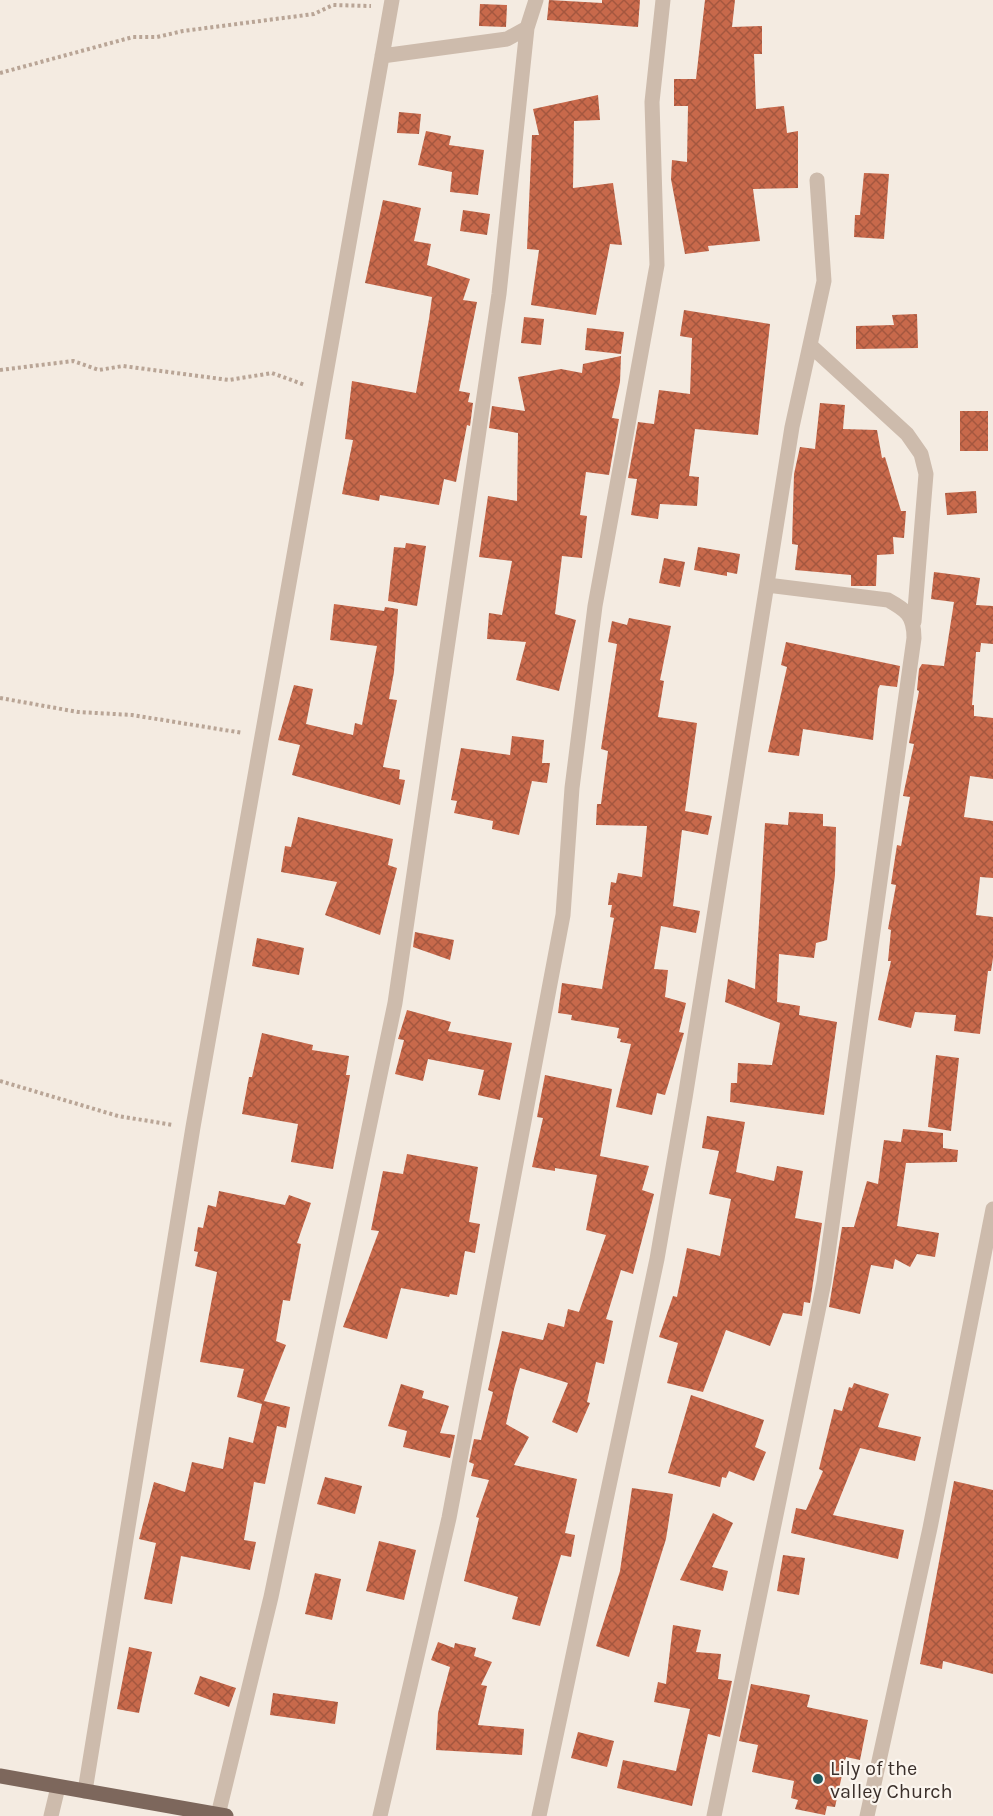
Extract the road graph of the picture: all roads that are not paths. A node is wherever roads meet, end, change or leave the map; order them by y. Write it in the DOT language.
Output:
graph roads {
  1 [pos="536,0"];
  2 [pos="663,0"];
  3 [pos="392,3"];
  4 [pos="527,28"];
  5 [pos="382,56"];
  6 [pos="817,180"];
  7 [pos="811,346"];
  8 [pos="767,585"];
  9 [pos="914,622"];
  10 [pos="993,1209"];
  11 [pos="0,1776"];
  12 [pos="58,1787"];
  13 [pos="85,1791"];
  14 [pos="222,1815"];
  15 [pos="51,1816"];
  16 [pos="380,1816"];
  17 [pos="539,1816"];
  18 [pos="714,1816"];
  19 [pos="867,1816"];
  1 -- 4 [label="street"];
  2 -- 16 [label="street"];
  3 -- 5 [label="street"];
  4 -- 5 [label="street"];
  4 -- 14 [label="street"];
  5 -- 13 [label="street"];
  6 -- 7 [label="street"];
  7 -- 8 [label="street"];
  7 -- 9 [label="street"];
  8 -- 9 [label="street"];
  8 -- 17 [label="street"];
  9 -- 18 [label="street"];
  10 -- 19 [label="street"];
  11 -- 12 [label="main road"];
  12 -- 13 [label="main road"];
  12 -- 15 [label="street"];
  13 -- 14 [label="main road"];
}
